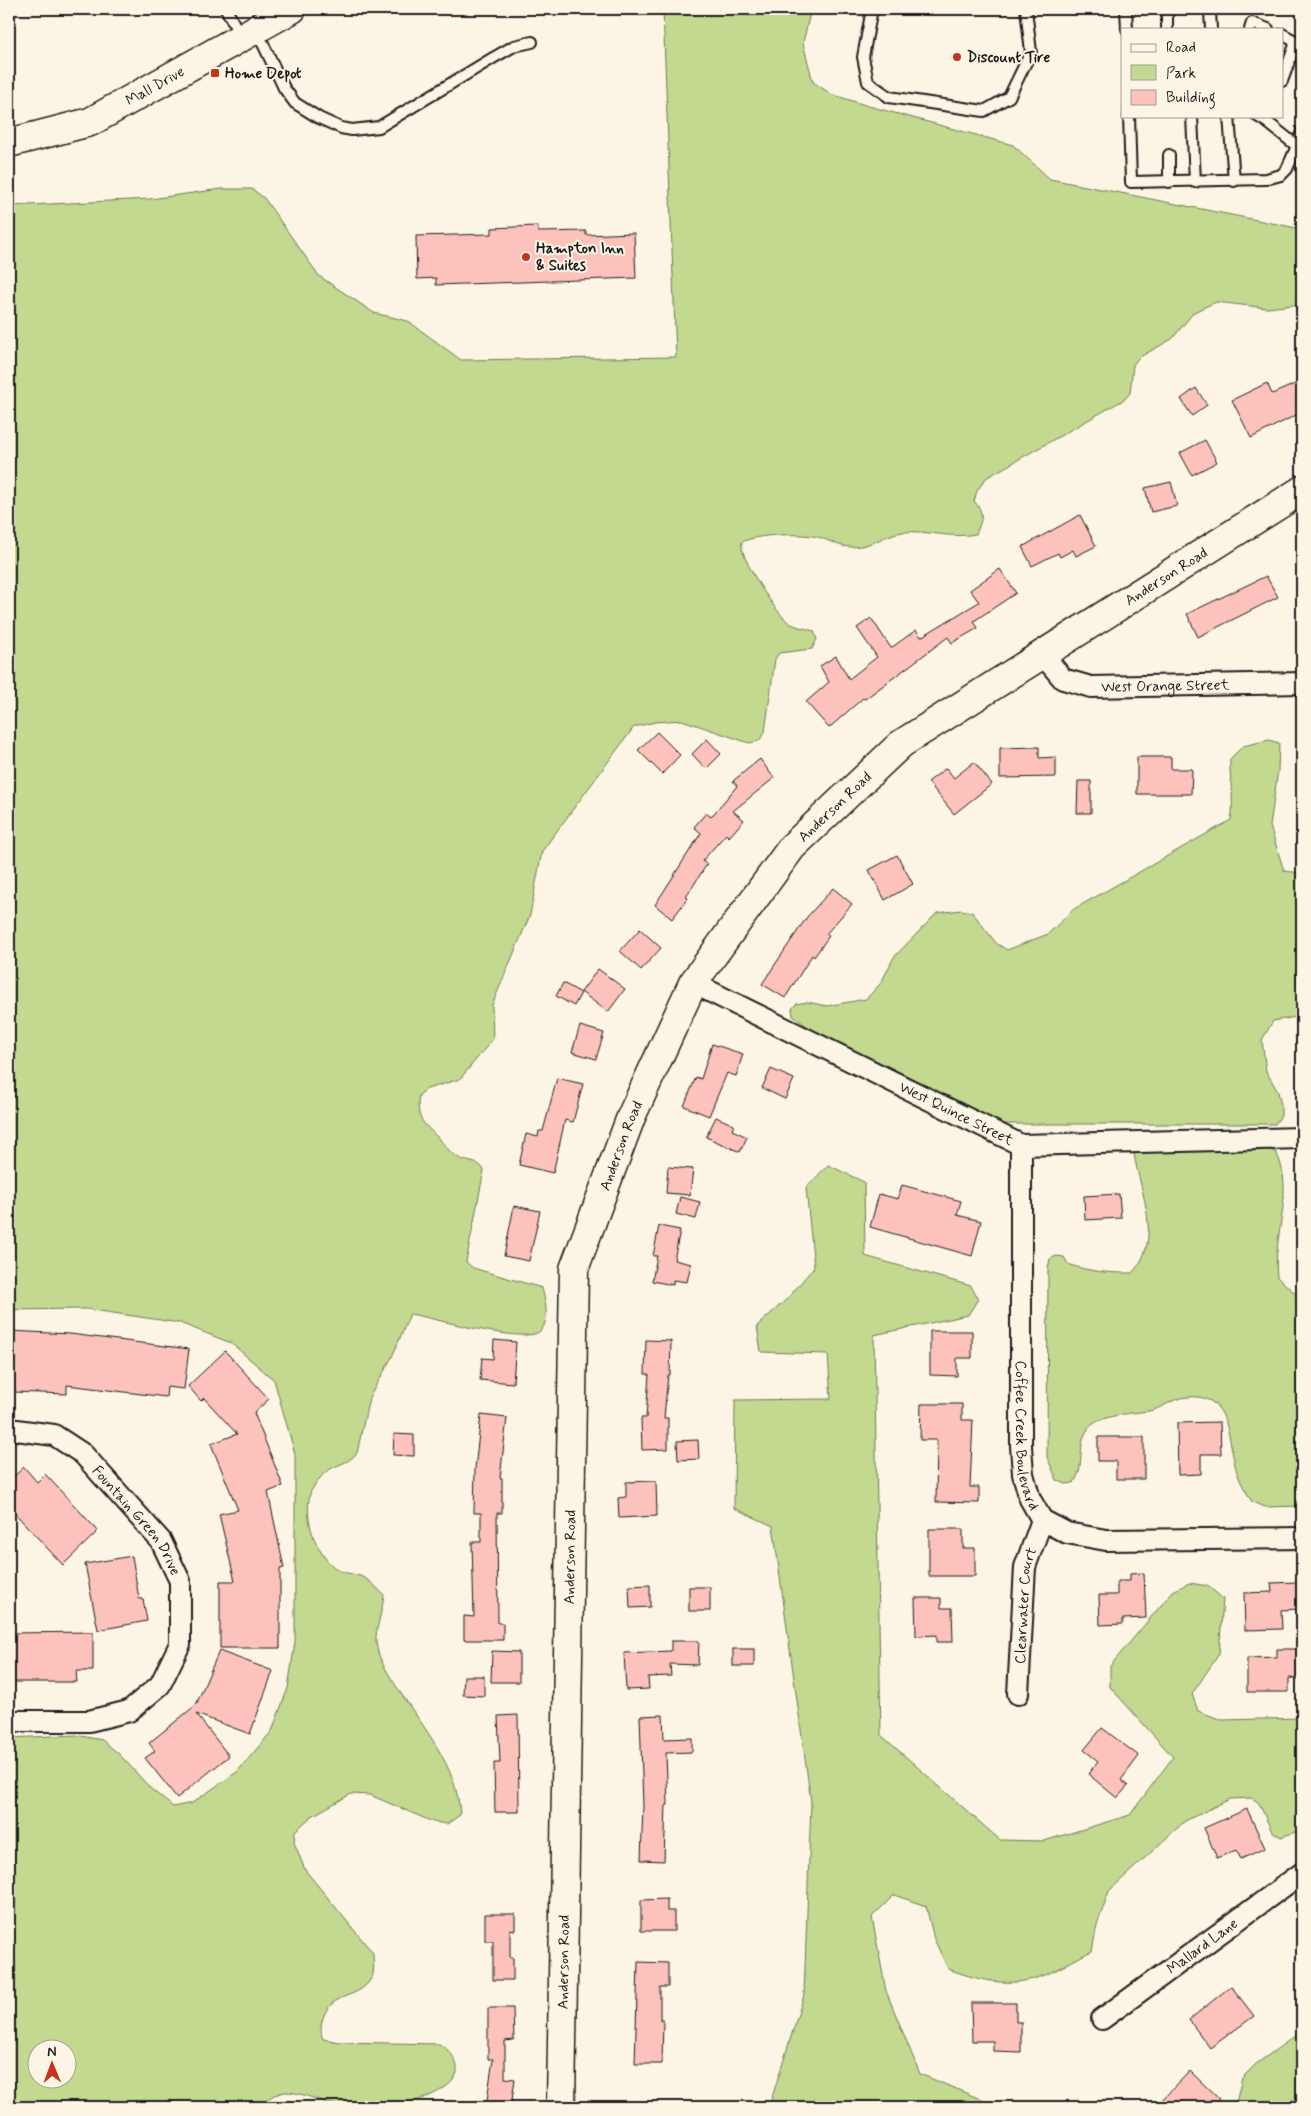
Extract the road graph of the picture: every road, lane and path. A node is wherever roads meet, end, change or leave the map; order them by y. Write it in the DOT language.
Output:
graph roads {
  1 [pos="226,9"];
  2 [pos="292,9"];
  3 [pos="872,9"];
  4 [pos="1026,9"];
  5 [pos="1126,9"];
  6 [pos="1167,9"];
  7 [pos="1208,9"];
  8 [pos="1127,28"];
  9 [pos="1167,28"];
  10 [pos="1211,28"];
  11 [pos="1250,28"];
  12 [pos="1265,28"];
  13 [pos="249,34"];
  14 [pos="1284,35"];
  15 [pos="532,42"];
  16 [pos="1284,76"];
  17 [pos="1129,118"];
  18 [pos="1192,118"];
  19 [pos="1229,118"];
  20 [pos="1268,119"];
  21 [pos="1302,131"];
  22 [pos="9,143"];
  23 [pos="1300,148"];
  24 [pos="1169,154"];
  25 [pos="1234,181"];
  26 [pos="1169,182"];
  27 [pos="1195,182"];
  28 [pos="1302,490"];
  29 [pos="1042,654"];
  30 [pos="1302,683"];
  31 [pos="693,984"];
  32 [pos="1302,1138"];
  33 [pos="1021,1145"];
  34 [pos="9,1429"];
  35 [pos="1042,1520"];
  36 [pos="1302,1538"];
  37 [pos="1018,1694"];
  38 [pos="9,1721"];
  39 [pos="1302,1873"];
  40 [pos="1102,2020"];
  41 [pos="561,2107"];
  1 -- 13 [label="lane"];
  2 -- 13 [label="street, Mall Drive"];
  3 -- 4 [label="lane"];
  5 -- 8 [label="lane"];
  6 -- 9 [label="lane"];
  7 -- 10 [label="lane"];
  11 -- 12 [label="lane"];
  13 -- 15 [label="lane"];
  13 -- 22 [label="street, Mall Drive"];
  14 -- 16 [label="lane"];
  17 -- 26 [label="lane"];
  18 -- 27 [label="lane"];
  19 -- 25 [label="lane"];
  20 -- 23 [label="lane"];
  21 -- 23 [label="lane"];
  23 -- 25 [label="lane"];
  24 -- 26 [label="lane"];
  25 -- 27 [label="lane"];
  26 -- 27 [label="lane"];
  28 -- 29 [label="street, Anderson Road"];
  29 -- 30 [label="street, West Orange Street"];
  29 -- 31 [label="street, Anderson Road"];
  31 -- 33 [label="street, West Quince Street"];
  31 -- 41 [label="street, Anderson Road"];
  32 -- 33 [label="street, West Quince Street"];
  33 -- 35 [label="street, Coffee Creek Boulevard"];
  34 -- 38 [label="street, Fountain Green Drive"];
  35 -- 36 [label="street, Coffee Creek Boulevard"];
  35 -- 37 [label="street, Clearwater Court"];
  39 -- 40 [label="street, Mallard Lane"];
}
